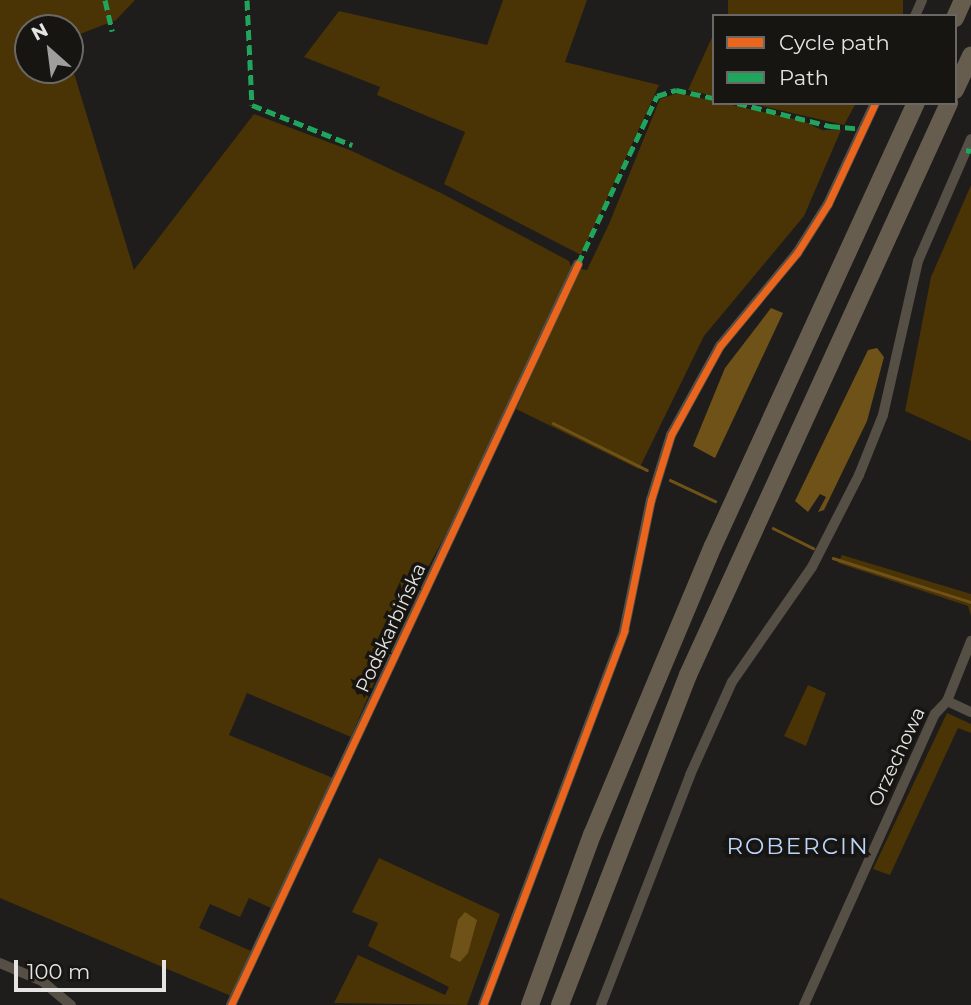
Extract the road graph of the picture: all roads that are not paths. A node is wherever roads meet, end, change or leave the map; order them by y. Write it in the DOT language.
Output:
graph roads {
  1 [pos="971,55"];
  2 [pos="957,86"];
  3 [pos="874,105"];
  4 [pos="915,105"];
  5 [pos="948,105"];
  6 [pos="971,139"];
  7 [pos="578,264"];
  8 [pos="971,640"];
  9 [pos="947,701"];
  10 [pos="971,712"];
  11 [pos="0,964"];
  12 [pos="71,1005"];
  13 [pos="232,1005"];
  14 [pos="483,1005"];
  15 [pos="530,1005"];
  16 [pos="560,1005"];
  17 [pos="601,1005"];
  18 [pos="804,1005"];
  1 -- 2 [label="highway"];
  3 -- 14 [label="street"];
  4 -- 15 [label="highway"];
  5 -- 16 [label="highway"];
  6 -- 17 [label="street"];
  7 -- 13 [label="street, Podskarbińska"];
  8 -- 9 [label="street, Orzechowa"];
  9 -- 10 [label="street"];
  9 -- 18 [label="street, Orzechowa"];
  11 -- 12 [label="street"];
}
